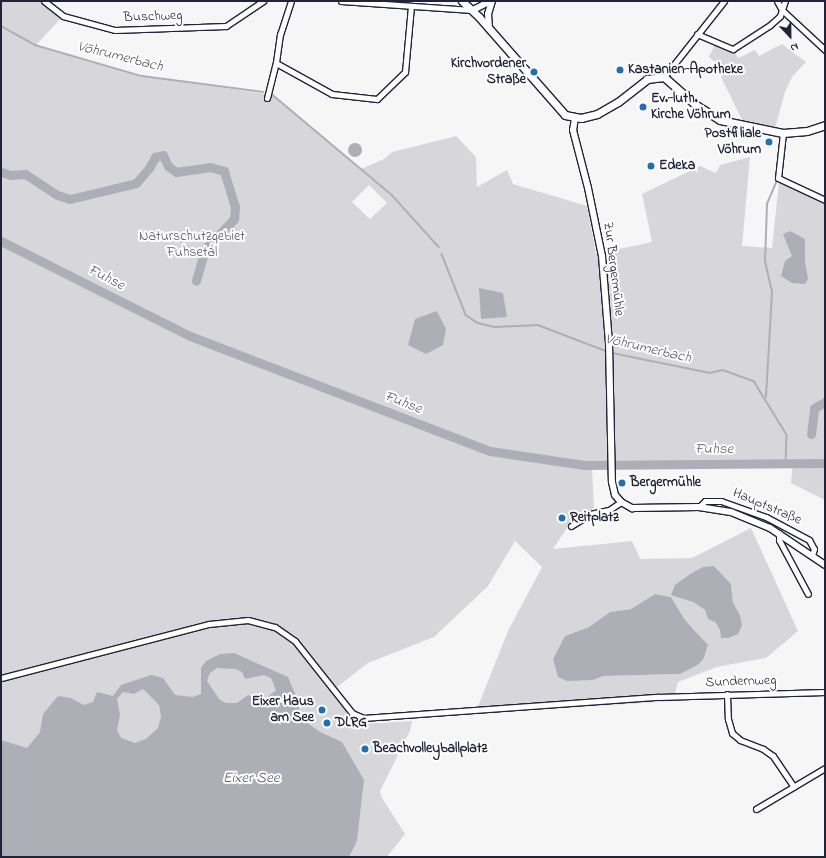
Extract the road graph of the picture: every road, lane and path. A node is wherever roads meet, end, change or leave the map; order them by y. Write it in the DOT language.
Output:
graph roads {
  1 [pos="44,1"];
  2 [pos="263,1"];
  3 [pos="291,1"];
  4 [pos="341,1"];
  5 [pos="462,1"];
  6 [pos="491,1"];
  7 [pos="724,1"];
  8 [pos="777,1"];
  9 [pos="785,1"];
  10 [pos="411,6"];
  11 [pos="473,10"];
  12 [pos="782,10"];
  13 [pos="489,28"];
  14 [pos="697,34"];
  15 [pos="825,50"];
  16 [pos="276,64"];
  17 [pos="664,77"];
  18 [pos="267,98"];
  19 [pos="575,118"];
  20 [pos="825,125"];
  21 [pos="783,133"];
  22 [pos="825,200"];
  23 [pos="621,502"];
  24 [pos="700,507"];
  25 [pos="571,526"];
  26 [pos="779,533"];
  27 [pos="812,555"];
  28 [pos="825,566"];
  29 [pos="808,594"];
  30 [pos="1,678"];
  31 [pos="825,692"];
  32 [pos="727,694"];
  33 [pos="825,768"];
  34 [pos="794,787"];
  35 [pos="756,810"];
  1 -- 2 [label="street, Buschweg"];
  3 -- 16 [label="street"];
  4 -- 10 [label="street"];
  5 -- 11 [label="main road"];
  6 -- 11 [label="street"];
  6 -- 13 [label="street"];
  7 -- 14 [label="street"];
  8 -- 12 [label="street"];
  9 -- 12 [label="street"];
  10 -- 11 [label="street"];
  10 -- 16 [label="street"];
  11 -- 13 [label="main road"];
  12 -- 14 [label="street"];
  12 -- 15 [label="street"];
  13 -- 19 [label="main road"];
  14 -- 17 [label="street"];
  16 -- 18 [label="street"];
  17 -- 19 [label="main road"];
  17 -- 21 [label="main road"];
  19 -- 23 [label="street, Zur Bergermühle"];
  20 -- 21 [label="main road"];
  21 -- 22 [label="street"];
  23 -- 24 [label="street, Hauptstraße"];
  23 -- 25 [label="street"];
  24 -- 26 [label="street, Hauptstraße"];
  24 -- 27 [label="street, Hauptstraße"];
  26 -- 27 [label="street, Hauptstraße"];
  26 -- 29 [label="street, Hauptstraße"];
  27 -- 28 [label="street, Hauptstraße"];
  30 -- 32 [label="street, Sundernweg"];
  31 -- 32 [label="street, Sundernweg"];
  32 -- 34 [label="street"];
  33 -- 34 [label="street"];
  34 -- 35 [label="street"];
}
